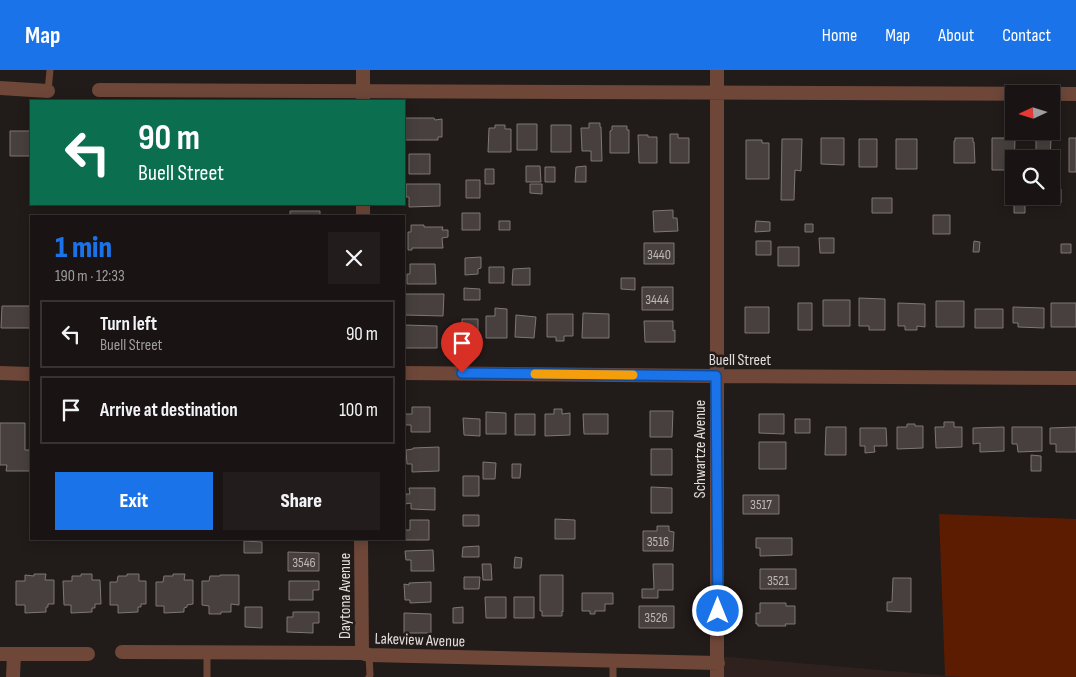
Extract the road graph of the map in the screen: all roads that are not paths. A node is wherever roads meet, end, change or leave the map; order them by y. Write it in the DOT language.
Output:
graph roads {
  1 [pos="50,70"];
  2 [pos="363,70"];
  3 [pos="717,70"];
  4 [pos="0,88"];
  5 [pos="99,90"];
  6 [pos="48,91"];
  7 [pos="717,92"];
  8 [pos="1076,94"];
  9 [pos="363,96"];
  10 [pos="405,372"];
  11 [pos="0,373"];
  12 [pos="30,374"];
  13 [pos="716,376"];
  14 [pos="1076,378"];
  15 [pos="361,540"];
  16 [pos="122,652"];
  17 [pos="207,653"];
  18 [pos="7,654"];
  19 [pos="88,654"];
  20 [pos="366,654"];
  21 [pos="613,661"];
  22 [pos="718,670"];
  23 [pos="13,677"];
  24 [pos="207,677"];
  25 [pos="369,677"];
  26 [pos="612,677"];
  1 -- 6 [label="lane"];
  2 -- 9 [label="street"];
  3 -- 7 [label="street, Schwartze Avenue"];
  4 -- 6 [label="street"];
  5 -- 9 [label="street"];
  7 -- 8 [label="street"];
  7 -- 9 [label="street"];
  7 -- 13 [label="street, Schwartze Avenue"];
  10 -- 13 [label="street, Buell Street"];
  11 -- 12 [label="street"];
  13 -- 14 [label="street, Buell Street"];
  13 -- 22 [label="street, Schwartze Avenue"];
  15 -- 20 [label="street, Daytona Avenue"];
  16 -- 17 [label="street, Lakeview Avenue"];
  17 -- 20 [label="street, Lakeview Avenue"];
  17 -- 24 [label="lane"];
  18 -- 19 [label="street"];
  18 -- 23 [label="street"];
  20 -- 21 [label="street, Lakeview Avenue"];
  20 -- 25 [label="lane"];
  21 -- 22 [label="street, Lakeview Avenue"];
  21 -- 26 [label="lane"];
}
